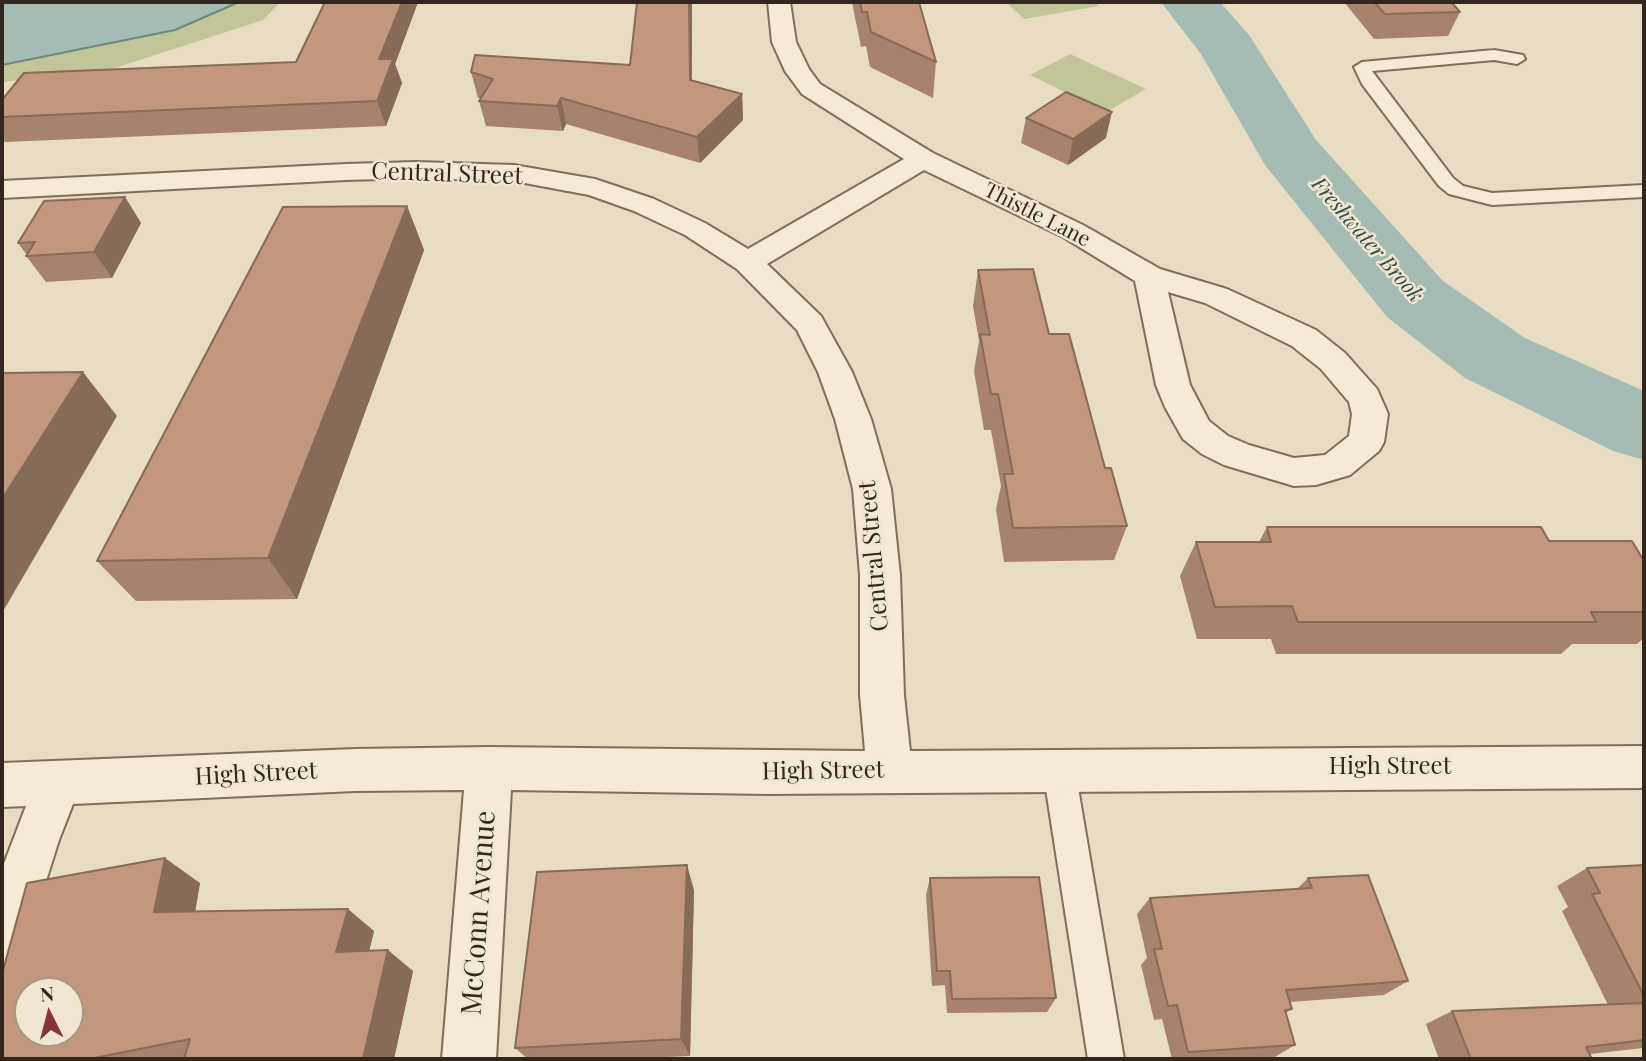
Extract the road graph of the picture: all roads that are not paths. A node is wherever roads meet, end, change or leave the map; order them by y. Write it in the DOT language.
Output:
graph roads {
  1 [pos="779,2"];
  2 [pos="1517,59"];
  3 [pos="1409,62"];
  4 [pos="923,159"];
  5 [pos="2,190"];
  6 [pos="1639,192"];
  7 [pos="748,262"];
  8 [pos="1149,276"];
  9 [pos="1644,767"];
  10 [pos="489,768"];
  11 [pos="1059,769"];
  12 [pos="890,770"];
  13 [pos="58,784"];
  14 [pos="2,785"];
  15 [pos="2,945"];
  16 [pos="469,1059"];
  17 [pos="1106,1059"];
  1 -- 4 [label="street, Thistle Lane"];
  2 -- 3 [label="lane"];
  3 -- 6 [label="lane"];
  4 -- 7 [label="street"];
  4 -- 8 [label="street, Thistle Lane"];
  5 -- 7 [label="street, Central Street"];
  7 -- 12 [label="street, Central Street"];
  8 -- 8 [label="street, Thistle Lane"];
  9 -- 11 [label="street, High Street"];
  10 -- 12 [label="street, High Street"];
  10 -- 13 [label="street, High Street"];
  10 -- 16 [label="street, McConn Avenue"];
  11 -- 12 [label="street, High Street"];
  11 -- 17 [label="lane"];
  13 -- 14 [label="street, High Street"];
  13 -- 15 [label="street"];
}
